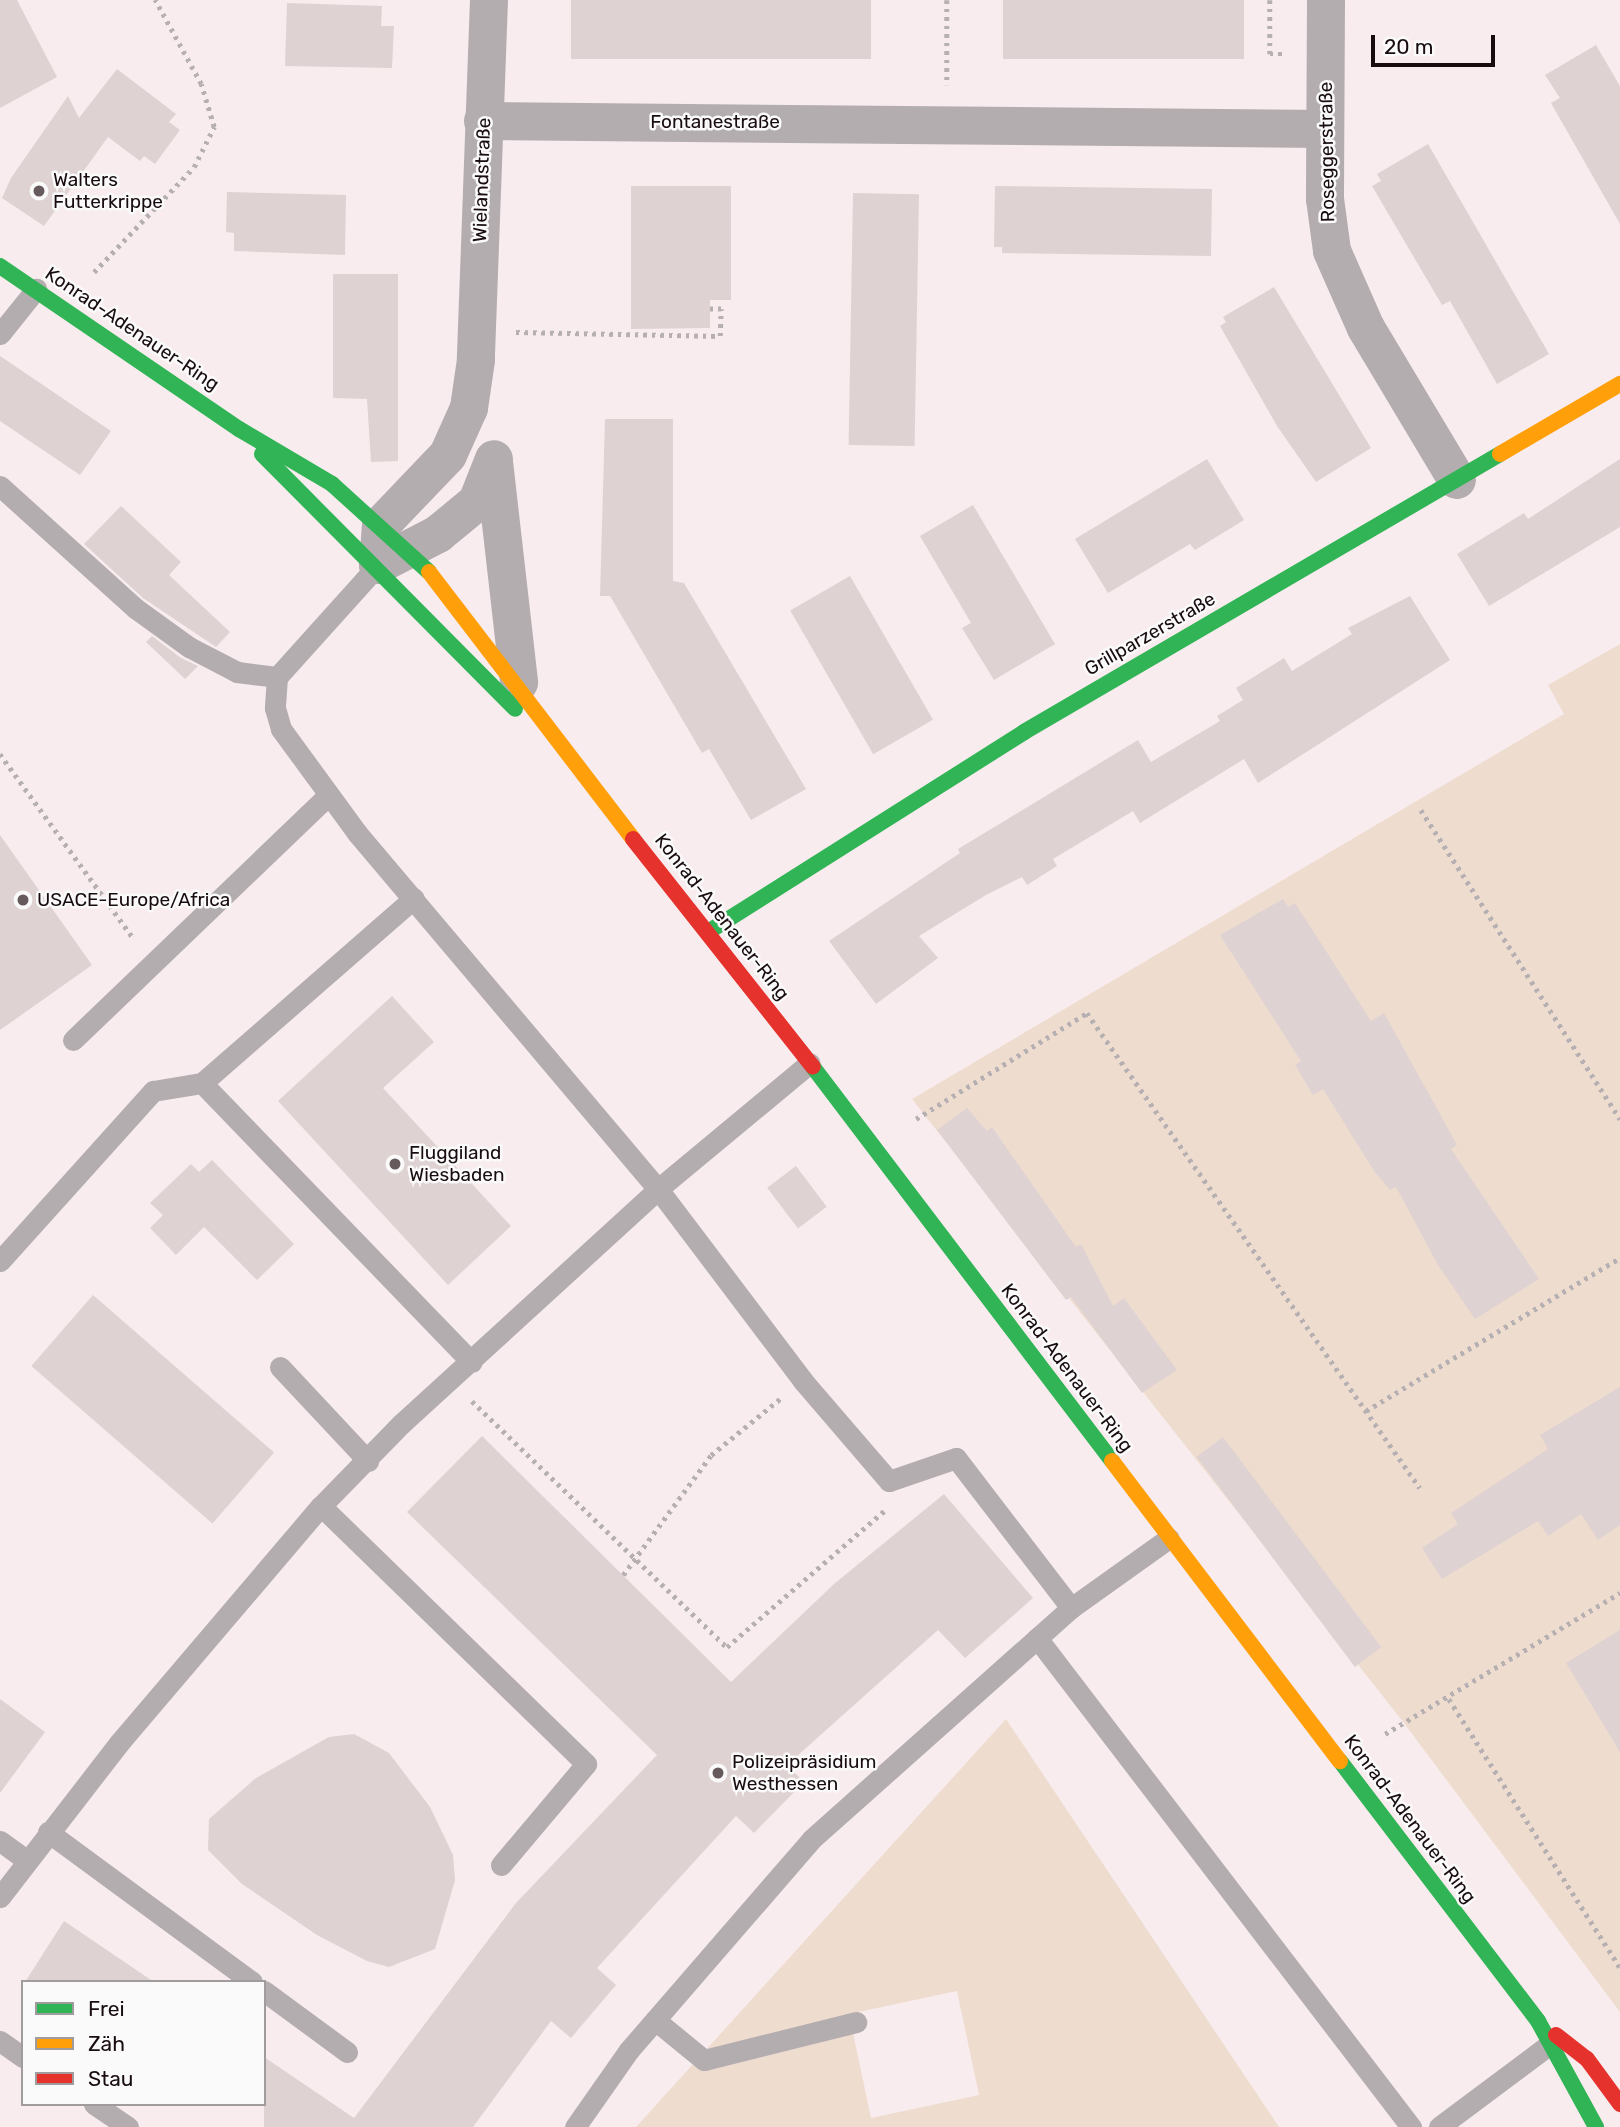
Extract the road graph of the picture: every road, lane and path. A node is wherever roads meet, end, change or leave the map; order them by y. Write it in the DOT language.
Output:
graph roads {
  1 [pos="155,0"];
  2 [pos="489,0"];
  3 [pos="947,0"];
  4 [pos="1326,0"];
  5 [pos="483,121"];
  6 [pos="947,124"];
  7 [pos="1325,129"];
  8 [pos="0,266"];
  9 [pos="94,272"];
  10 [pos="36,289"];
  11 [pos="710,309"];
  12 [pos="0,334"];
  13 [pos="476,346"];
  14 [pos="1620,384"];
  15 [pos="239,429"];
  16 [pos="494,459"];
  17 [pos="1457,480"];
  18 [pos="0,486"];
  19 [pos="381,525"];
  20 [pos="395,558"];
  21 [pos="277,677"];
  22 [pos="519,683"];
  23 [pos="558,743"];
  24 [pos="0,754"];
  25 [pos="327,796"];
  26 [pos="1421,810"];
  27 [pos="414,898"];
  28 [pos="708,932"];
  29 [pos="152,964"];
  30 [pos="73,1040"];
  31 [pos="810,1063"];
  32 [pos="202,1083"];
  33 [pos="916,1119"];
  34 [pos="1620,1119"];
  35 [pos="657,1189"];
  36 [pos="1620,1258"];
  37 [pos="0,1261"];
  38 [pos="471,1362"];
  39 [pos="280,1367"];
  40 [pos="451,1381"];
  41 [pos="803,1381"];
  42 [pos="1367,1411"];
  43 [pos="368,1461"];
  44 [pos="889,1481"];
  45 [pos="1420,1488"];
  46 [pos="321,1506"];
  47 [pos="1169,1538"];
  48 [pos="632,1556"];
  49 [pos="623,1575"];
  50 [pos="1620,1593"];
  51 [pos="1071,1608"];
  52 [pos="1037,1638"];
  53 [pos="1449,1699"];
  54 [pos="1385,1734"];
  55 [pos="48,1832"];
  56 [pos="0,1841"];
  57 [pos="26,1860"];
  58 [pos="501,1865"];
  59 [pos="0,1897"];
  60 [pos="1620,1967"];
  61 [pos="249,1980"];
  62 [pos="266,1992"];
  63 [pos="655,2020"];
  64 [pos="1538,2021"];
  65 [pos="856,2022"];
  66 [pos="0,2041"];
  67 [pos="1550,2044"];
  68 [pos="347,2052"];
  69 [pos="21,2056"];
  70 [pos="1620,2104"];
  71 [pos="97,2106"];
  72 [pos="128,2127"];
  73 [pos="575,2127"];
  74 [pos="1412,2127"];
  75 [pos="1439,2127"];
  76 [pos="1596,2127"];
  1 -- 9 [label="path"];
  2 -- 5 [label="street, Wielandstraße"];
  3 -- 6 [label="path"];
  4 -- 7 [label="street, Roseggerstraße"];
  5 -- 6 [label="street, Fontanestraße"];
  5 -- 13 [label="street, Wielandstraße"];
  6 -- 7 [label="street, Fontanestraße"];
  7 -- 17 [label="street, Roseggerstraße"];
  8 -- 10 [label="main road, Konrad-Adenauer-Ring"];
  10 -- 12 [label="lane"];
  10 -- 15 [label="main road, Konrad-Adenauer-Ring"];
  11 -- 13 [label="path"];
  13 -- 16 [label="street, Wielandstraße"];
  13 -- 19 [label="street, Wielandstraße"];
  14 -- 17 [label="main road, Grillparzerstraße"];
  15 -- 19 [label="main road, Konrad-Adenauer-Ring"];
  15 -- 20 [label="main road, Konrad-Adenauer-Ring"];
  16 -- 20 [label="street"];
  16 -- 22 [label="street, Wielandstraße"];
  17 -- 28 [label="main road, Grillparzerstraße"];
  18 -- 21 [label="lane"];
  19 -- 20 [label="street"];
  20 -- 21 [label="lane"];
  20 -- 22 [label="main road, Konrad-Adenauer-Ring"];
  20 -- 23 [label="main road, Konrad-Adenauer-Ring"];
  21 -- 25 [label="lane"];
  22 -- 23 [label="main road, Konrad-Adenauer-Ring"];
  23 -- 28 [label="main road, Konrad-Adenauer-Ring"];
  24 -- 29 [label="path"];
  25 -- 27 [label="lane"];
  25 -- 29 [label="lane"];
  26 -- 34 [label="path"];
  27 -- 32 [label="lane"];
  27 -- 35 [label="lane"];
  28 -- 31 [label="main road, Konrad-Adenauer-Ring"];
  29 -- 30 [label="lane"];
  31 -- 35 [label="lane"];
  31 -- 47 [label="main road, Konrad-Adenauer-Ring"];
  32 -- 37 [label="lane"];
  32 -- 38 [label="lane"];
  33 -- 42 [label="path"];
  35 -- 38 [label="lane"];
  35 -- 41 [label="lane"];
  36 -- 42 [label="path"];
  38 -- 40 [label="lane"];
  39 -- 43 [label="lane"];
  40 -- 43 [label="lane"];
  40 -- 48 [label="path"];
  41 -- 44 [label="lane"];
  41 -- 48 [label="path"];
  42 -- 45 [label="path"];
  43 -- 46 [label="lane"];
  44 -- 48 [label="path"];
  44 -- 51 [label="lane"];
  46 -- 55 [label="lane"];
  46 -- 58 [label="lane"];
  47 -- 51 [label="lane"];
  47 -- 64 [label="main road, Konrad-Adenauer-Ring"];
  48 -- 49 [label="path"];
  50 -- 53 [label="path"];
  51 -- 52 [label="lane"];
  52 -- 63 [label="lane"];
  52 -- 74 [label="lane"];
  53 -- 54 [label="path"];
  53 -- 60 [label="path"];
  55 -- 57 [label="lane"];
  55 -- 61 [label="lane"];
  56 -- 57 [label="lane"];
  57 -- 59 [label="lane"];
  62 -- 68 [label="lane"];
  63 -- 65 [label="lane"];
  63 -- 73 [label="lane"];
  64 -- 67 [label="main road, Konrad-Adenauer-Ring"];
  64 -- 70 [label="main road, Konrad-Adenauer-Ring"];
  66 -- 69 [label="lane"];
  67 -- 75 [label="lane"];
  67 -- 76 [label="main road, Konrad-Adenauer-Ring"];
  71 -- 72 [label="lane"];
}
